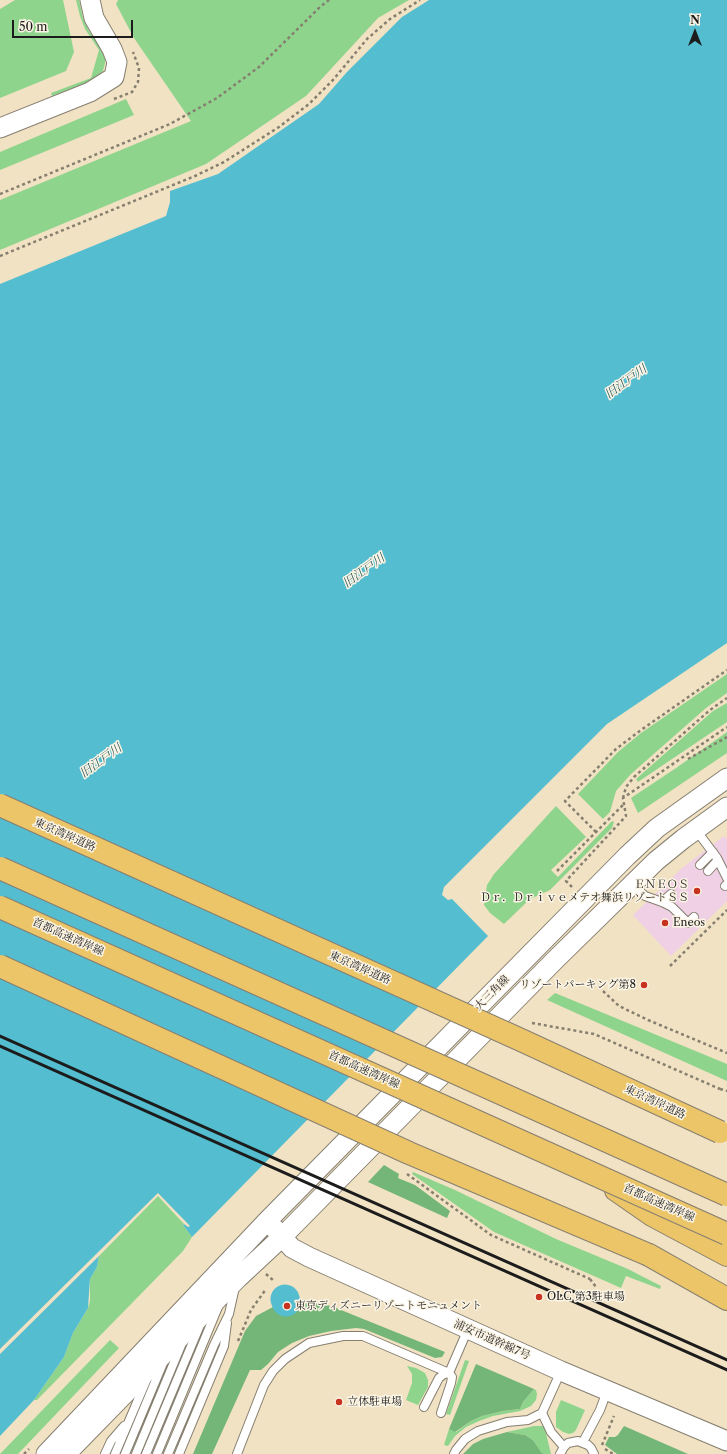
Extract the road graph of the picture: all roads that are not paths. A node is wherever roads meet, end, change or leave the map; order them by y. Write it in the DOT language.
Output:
graph roads {
  1 [pos="90,0"];
  2 [pos="0,128"];
  3 [pos="727,778"];
  4 [pos="0,805"];
  5 [pos="727,807"];
  6 [pos="695,829"];
  7 [pos="713,852"];
  8 [pos="718,860"];
  9 [pos="700,865"];
  10 [pos="0,868"];
  11 [pos="708,871"];
  12 [pos="725,880"];
  13 [pos="633,884"];
  14 [pos="670,894"];
  15 [pos="662,902"];
  16 [pos="0,906"];
  17 [pos="694,917"];
  18 [pos="0,966"];
  19 [pos="725,1134"];
  20 [pos="590,1172"];
  21 [pos="727,1195"];
  22 [pos="268,1220"];
  23 [pos="727,1234"];
  24 [pos="282,1237"];
  25 [pos="649,1255"];
  26 [pos="727,1256"];
  27 [pos="238,1278"];
  28 [pos="727,1283"];
  29 [pos="224,1292"];
  30 [pos="727,1300"];
  31 [pos="205,1312"];
  32 [pos="229,1314"];
  33 [pos="188,1328"];
  34 [pos="468,1329"];
  35 [pos="170,1348"];
  36 [pos="151,1368"];
  37 [pos="561,1371"];
  38 [pos="449,1372"];
  39 [pos="607,1390"];
  40 [pos="424,1407"];
  41 [pos="441,1413"];
  42 [pos="542,1413"];
  43 [pos="129,1421"];
  44 [pos="727,1441"];
  45 [pos="583,1442"];
  46 [pos="562,1450"];
  47 [pos="46,1454"];
  48 [pos="66,1454"];
  49 [pos="105,1454"];
  50 [pos="115,1454"];
  51 [pos="125,1454"];
  52 [pos="136,1454"];
  53 [pos="146,1454"];
  54 [pos="157,1454"];
  55 [pos="168,1454"];
  56 [pos="179,1454"];
  57 [pos="237,1454"];
  58 [pos="454,1454"];
  59 [pos="594,1454"];
  1 -- 2 [label="street"];
  3 -- 22 [label="street, 大三角線"];
  4 -- 19 [label="highway, 東京湾岸道路, bridge"];
  5 -- 6 [label="street, 大三角線"];
  6 -- 7 [label="lane"];
  6 -- 13 [label="street, 大三角線"];
  7 -- 8 [label="lane"];
  7 -- 9 [label="lane"];
  8 -- 11 [label="lane"];
  8 -- 12 [label="lane"];
  10 -- 21 [label="highway, bridge"];
  13 -- 15 [label="lane"];
  13 -- 24 [label="street, 大三角線"];
  14 -- 15 [label="lane"];
  15 -- 17 [label="lane"];
  16 -- 20 [label="highway, 首都高速湾岸線, bridge"];
  18 -- 25 [label="highway, bridge"];
  20 -- 23 [label="highway, 首都高速湾岸線, bridge"];
  20 -- 26 [label="highway, bridge"];
  22 -- 24 [label="street, 浦安市道幹線7号"];
  22 -- 47 [label="street, 大三角線"];
  24 -- 27 [label="street, 大三角線"];
  24 -- 34 [label="street, 浦安市道幹線7号"];
  25 -- 28 [label="highway"];
  25 -- 30 [label="highway"];
  27 -- 29 [label="street, 大三角線"];
  27 -- 32 [label="lane"];
  29 -- 31 [label="street, 大三角線"];
  29 -- 54 [label="lane"];
  31 -- 33 [label="street, 大三角線"];
  31 -- 53 [label="lane"];
  32 -- 55 [label="lane"];
  32 -- 56 [label="lane"];
  33 -- 35 [label="street, 大三角線"];
  33 -- 52 [label="lane"];
  34 -- 37 [label="street, 浦安市道幹線7号"];
  34 -- 38 [label="lane"];
  35 -- 36 [label="street, 大三角線"];
  35 -- 51 [label="lane"];
  36 -- 43 [label="lane"];
  36 -- 48 [label="street, 大三角線"];
  37 -- 39 [label="street, 浦安市道幹線7号"];
  37 -- 42 [label="lane"];
  38 -- 40 [label="lane"];
  38 -- 41 [label="lane"];
  38 -- 57 [label="lane"];
  39 -- 44 [label="street, 浦安市道幹線7号"];
  39 -- 45 [label="lane"];
  42 -- 46 [label="lane"];
  42 -- 58 [label="lane"];
  43 -- 49 [label="lane"];
  43 -- 50 [label="lane"];
  45 -- 46 [label="lane"];
  45 -- 59 [label="lane"];
}
